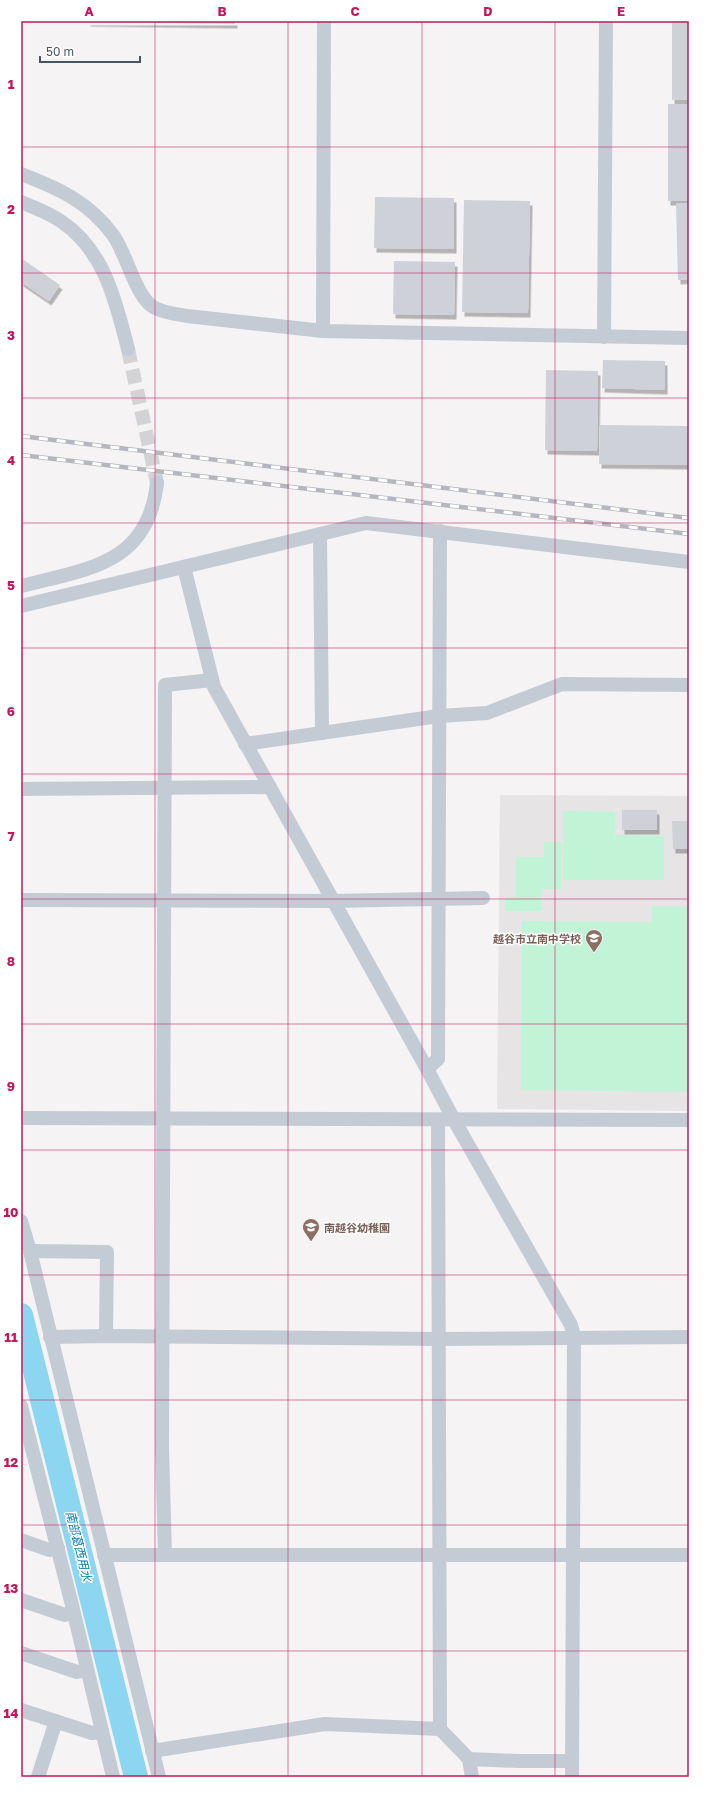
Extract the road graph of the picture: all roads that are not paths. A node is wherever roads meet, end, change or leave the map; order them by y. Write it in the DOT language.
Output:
graph roads {
  1 [pos="324,21"];
  2 [pos="606,21"];
  3 [pos="21,174"];
  4 [pos="21,202"];
  5 [pos="323,331"];
  6 [pos="604,337"];
  7 [pos="689,338"];
  8 [pos="128,349"];
  9 [pos="157,483"];
  10 [pos="440,531"];
  11 [pos="320,534"];
  12 [pos="689,562"];
  13 [pos="184,567"];
  14 [pos="21,586"];
  15 [pos="21,606"];
  16 [pos="212,680"];
  17 [pos="689,686"];
  18 [pos="439,716"];
  19 [pos="322,733"];
  20 [pos="245,744"];
  21 [pos="270,787"];
  22 [pos="165,788"];
  23 [pos="21,789"];
  24 [pos="483,898"];
  25 [pos="21,900"];
  26 [pos="164,900"];
  27 [pos="437,900"];
  28 [pos="332,901"];
  29 [pos="427,1068"];
  30 [pos="21,1118"];
  31 [pos="164,1118"];
  32 [pos="438,1120"];
  33 [pos="454,1120"];
  34 [pos="689,1120"];
  35 [pos="21,1221"];
  36 [pos="30,1250"];
  37 [pos="106,1336"];
  38 [pos="163,1336"];
  39 [pos="50,1337"];
  40 [pos="574,1337"];
  41 [pos="689,1337"];
  42 [pos="439,1338"];
  43 [pos="21,1406"];
  44 [pos="21,1540"];
  45 [pos="58,1548"];
  46 [pos="104,1554"];
  47 [pos="165,1554"];
  48 [pos="689,1555"];
  49 [pos="438,1556"];
  50 [pos="573,1556"];
  51 [pos="21,1600"];
  52 [pos="73,1612"];
  53 [pos="21,1653"];
  54 [pos="87,1670"];
  55 [pos="21,1710"];
  56 [pos="56,1722"];
  57 [pos="440,1729"];
  58 [pos="102,1732"];
  59 [pos="152,1751"];
  60 [pos="469,1759"];
  61 [pos="572,1761"];
  62 [pos="38,1777"];
  63 [pos="113,1777"];
  64 [pos="159,1777"];
  65 [pos="472,1777"];
  66 [pos="572,1777"];
  1 -- 5 [label="street"];
  2 -- 6 [label="street"];
  3 -- 5 [label="street"];
  4 -- 8 [label="street"];
  5 -- 6 [label="street"];
  6 -- 7 [label="street"];
  9 -- 14 [label="street"];
  10 -- 11 [label="street"];
  10 -- 12 [label="street"];
  10 -- 18 [label="street"];
  11 -- 13 [label="street"];
  11 -- 19 [label="street"];
  13 -- 15 [label="street"];
  13 -- 16 [label="street"];
  16 -- 20 [label="street"];
  16 -- 22 [label="street"];
  17 -- 18 [label="street"];
  18 -- 19 [label="street"];
  18 -- 27 [label="street"];
  19 -- 20 [label="street"];
  20 -- 21 [label="street"];
  21 -- 22 [label="street"];
  21 -- 28 [label="street"];
  22 -- 23 [label="street"];
  22 -- 26 [label="street"];
  24 -- 27 [label="street"];
  25 -- 26 [label="street"];
  26 -- 28 [label="street"];
  26 -- 31 [label="street"];
  27 -- 28 [label="street"];
  27 -- 29 [label="street"];
  28 -- 29 [label="street"];
  29 -- 33 [label="street"];
  30 -- 31 [label="street"];
  31 -- 32 [label="street"];
  31 -- 38 [label="street"];
  32 -- 33 [label="street"];
  32 -- 42 [label="street"];
  33 -- 34 [label="street"];
  33 -- 40 [label="street"];
  35 -- 36 [label="street"];
  36 -- 37 [label="street"];
  36 -- 39 [label="street"];
  37 -- 38 [label="street"];
  37 -- 39 [label="street"];
  38 -- 42 [label="street"];
  38 -- 47 [label="street"];
  39 -- 46 [label="street"];
  40 -- 41 [label="street"];
  40 -- 42 [label="street"];
  40 -- 50 [label="street"];
  42 -- 49 [label="street"];
  43 -- 45 [label="street"];
  44 -- 45 [label="street"];
  45 -- 52 [label="street"];
  46 -- 47 [label="street"];
  46 -- 59 [label="street"];
  47 -- 49 [label="street"];
  48 -- 50 [label="street"];
  49 -- 50 [label="street"];
  49 -- 57 [label="street"];
  50 -- 61 [label="street"];
  51 -- 52 [label="street"];
  52 -- 54 [label="street"];
  53 -- 54 [label="street"];
  54 -- 58 [label="street"];
  55 -- 56 [label="street"];
  56 -- 58 [label="street"];
  56 -- 62 [label="street"];
  57 -- 59 [label="street"];
  57 -- 60 [label="street"];
  58 -- 63 [label="street"];
  59 -- 64 [label="street"];
  60 -- 61 [label="street"];
  60 -- 65 [label="street"];
  61 -- 66 [label="street"];
}
